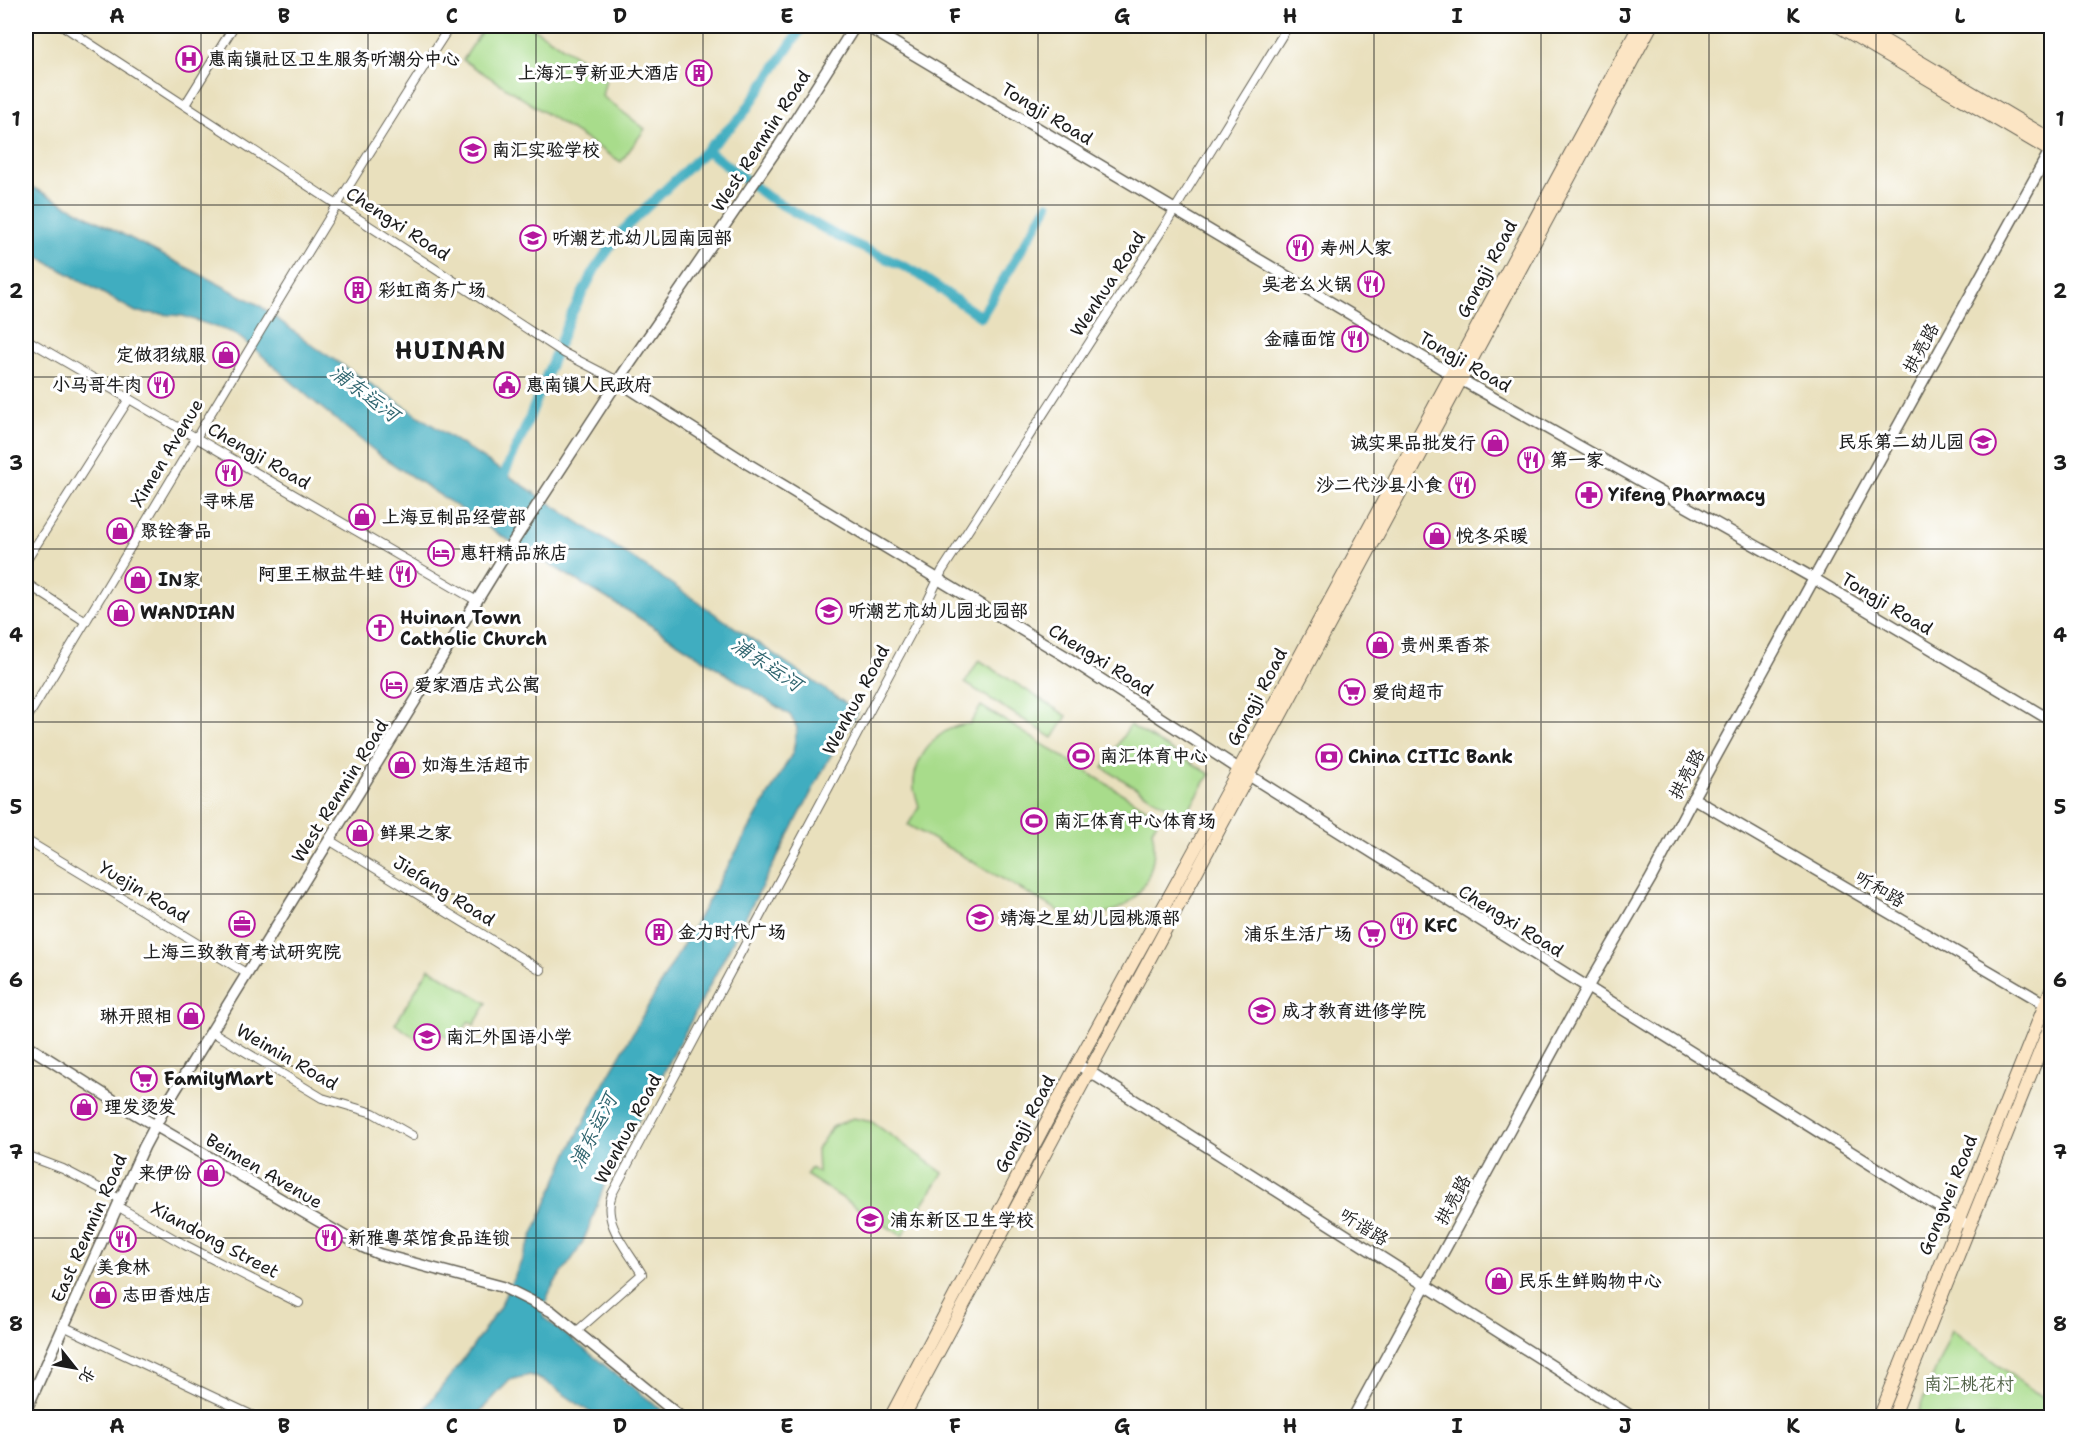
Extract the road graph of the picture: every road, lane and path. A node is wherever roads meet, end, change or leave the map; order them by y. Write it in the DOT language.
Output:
graph roads {
  1 [pos="63,26"];
  2 [pos="234,26"];
  3 [pos="450,26"];
  4 [pos="855,26"];
  5 [pos="866,26"];
  6 [pos="1288,26"];
  7 [pos="1639,26"];
  8 [pos="1651,26"];
  9 [pos="1838,26"];
  10 [pos="1860,26"];
  11 [pos="185,105"];
  12 [pos="2051,147"];
  13 [pos="338,205"];
  14 [pos="1175,210"];
  15 [pos="26,339"];
  16 [pos="1456,377"];
  17 [pos="618,381"];
  18 [pos="129,399"];
  19 [pos="196,438"];
  20 [pos="26,561"];
  21 [pos="1813,578"];
  22 [pos="938,579"];
  23 [pos="26,583"];
  24 [pos="477,601"];
  25 [pos="86,622"];
  26 [pos="26,720"];
  27 [pos="2052,721"];
  28 [pos="1244,772"];
  29 [pos="1693,798"];
  30 [pos="26,840"];
  31 [pos="330,840"];
  32 [pos="541,970"];
  33 [pos="246,973"];
  34 [pos="2052,987"];
  35 [pos="1587,988"];
  36 [pos="2048,1006"];
  37 [pos="2052,1021"];
  38 [pos="211,1031"];
  39 [pos="26,1045"];
  40 [pos="1077,1064"];
  41 [pos="1089,1072"];
  42 [pos="154,1126"];
  43 [pos="413,1136"];
  44 [pos="26,1155"];
  45 [pos="118,1203"];
  46 [pos="1958,1219"];
  47 [pos="1969,1226"];
  48 [pos="1425,1285"];
  49 [pos="299,1303"];
  50 [pos="63,1326"];
  51 [pos="576,1332"];
  52 [pos="31,1384"];
  53 [pos="26,1410"];
  54 [pos="258,1418"];
  55 [pos="682,1418"];
  56 [pos="890,1418"];
  57 [pos="903,1418"];
  58 [pos="1353,1418"];
  59 [pos="1634,1418"];
  60 [pos="1879,1418"];
  61 [pos="1893,1418"];
  1 -- 11 [label="street, Chengxi Road"];
  2 -- 11 [label="street"];
  3 -- 13 [label="street, Ximen Avenue"];
  4 -- 17 [label="street, West Renmin Road"];
  5 -- 14 [label="street, Tongji Road"];
  6 -- 14 [label="street, Wenhua Road"];
  7 -- 16 [label="main road, Gongji Road"];
  8 -- 16 [label="main road, Gongji Road"];
  9 -- 12 [label="main road"];
  10 -- 12 [label="main road"];
  11 -- 13 [label="street, Chengxi Road"];
  12 -- 21 [label="street, 拱亮路"];
  13 -- 17 [label="street, Chengxi Road"];
  13 -- 19 [label="street, Ximen Avenue"];
  14 -- 16 [label="street, Tongji Road"];
  14 -- 22 [label="street, Wenhua Road"];
  15 -- 18 [label="street, Chengji Road"];
  16 -- 21 [label="street, Tongji Road"];
  16 -- 28 [label="main road, Gongji Road"];
  17 -- 22 [label="street, Chengxi Road"];
  17 -- 24 [label="street, West Renmin Road"];
  18 -- 19 [label="street, Chengji Road"];
  18 -- 20 [label="street"];
  19 -- 24 [label="street, Chengji Road"];
  19 -- 25 [label="street, Ximen Avenue"];
  21 -- 27 [label="street, Tongji Road"];
  21 -- 29 [label="street, 拱亮路"];
  22 -- 28 [label="street, Chengxi Road"];
  22 -- 51 [label="street, Wenhua Road"];
  23 -- 25 [label="street"];
  24 -- 31 [label="street, West Renmin Road"];
  25 -- 26 [label="street, Ximen Avenue"];
  28 -- 35 [label="street, Chengxi Road"];
  28 -- 40 [label="main road, Gongji Road"];
  28 -- 41 [label="main road, Gongji Road"];
  29 -- 35 [label="street, 拱亮路"];
  29 -- 36 [label="street, 听和路"];
  30 -- 33 [label="street, Yuejin Road"];
  31 -- 32 [label="street, Jiefang Road"];
  31 -- 33 [label="street, West Renmin Road"];
  33 -- 38 [label="street, West Renmin Road"];
  34 -- 36 [label="main road, Gongwei Road"];
  35 -- 46 [label="street, Chengxi Road"];
  35 -- 48 [label="street, 拱亮路"];
  36 -- 46 [label="main road, Gongwei Road"];
  37 -- 47 [label="main road, Gongwei Road"];
  38 -- 42 [label="street, West Renmin Road"];
  38 -- 43 [label="street, Weimin Road"];
  39 -- 42 [label="street, Beimen Avenue"];
  40 -- 41 [label="street, 听谐路"];
  40 -- 56 [label="main road, Gongji Road"];
  41 -- 48 [label="street, 听谐路"];
  41 -- 57 [label="main road, Gongji Road"];
  42 -- 45 [label="street, East Renmin Road"];
  42 -- 51 [label="street, Beimen Avenue"];
  44 -- 45 [label="street, Xiandong Street"];
  45 -- 49 [label="street, Xiandong Street"];
  45 -- 50 [label="street, East Renmin Road"];
  46 -- 47 [label="street, Chengxi Road"];
  46 -- 60 [label="main road, Gongwei Road"];
  47 -- 61 [label="main road, Gongwei Road"];
  48 -- 58 [label="street, 拱亮路"];
  48 -- 59 [label="street, 听谐路"];
  50 -- 52 [label="street, East Renmin Road"];
  50 -- 54 [label="street"];
  51 -- 55 [label="street, Beimen Avenue"];
  52 -- 53 [label="street, East Renmin Road"];
}
